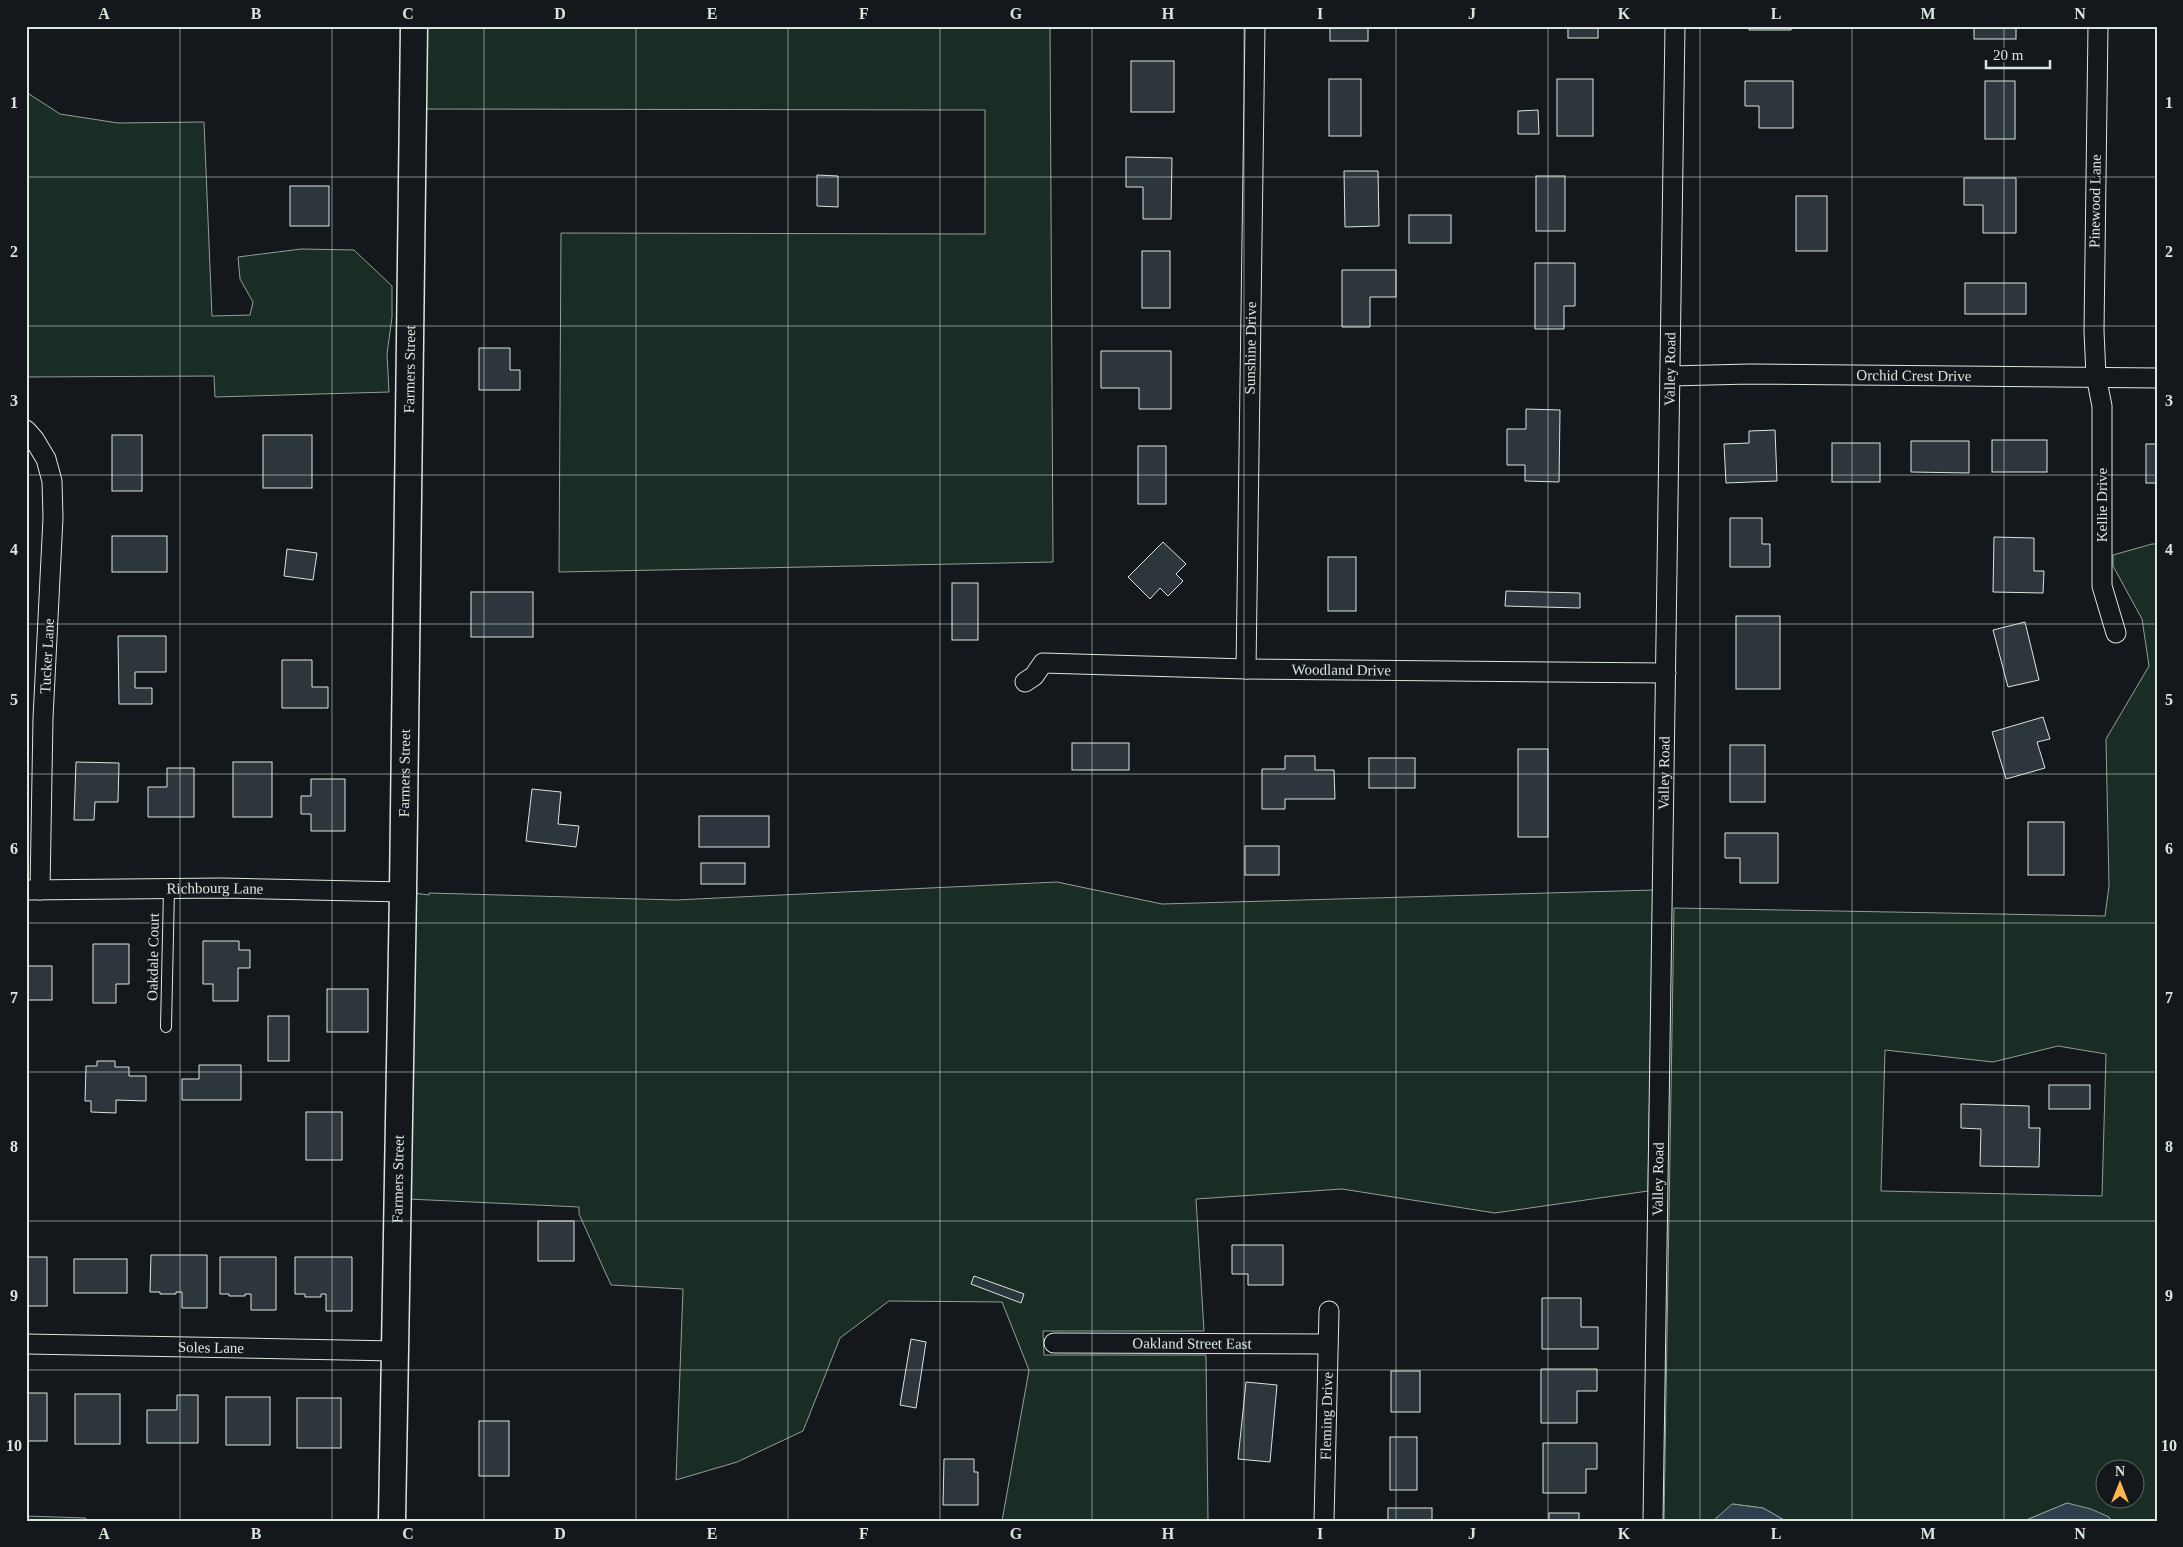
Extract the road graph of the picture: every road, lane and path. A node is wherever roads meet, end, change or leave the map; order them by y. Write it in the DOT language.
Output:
graph roads {
  1 [pos="414,26"];
  2 [pos="1255,26"];
  3 [pos="1676,26"];
  4 [pos="2098,26"];
  5 [pos="1670,376"];
  6 [pos="2096,376"];
  7 [pos="2157,378"];
  8 [pos="26,430"];
  9 [pos="2116,633"];
  10 [pos="1246,669"];
  11 [pos="1666,673"];
  12 [pos="1025,682"];
  13 [pos="169,889"];
  14 [pos="33,890"];
  15 [pos="403,892"];
  16 [pos="166,1026"];
  17 [pos="1329,1312"];
  18 [pos="1054,1343"];
  19 [pos="26,1344"];
  20 [pos="1328,1344"];
  21 [pos="395,1351"];
  22 [pos="392,1521"];
  23 [pos="1324,1521"];
  24 [pos="1653,1521"];
  1 -- 15 [label="street, Farmers Street"];
  2 -- 10 [label="street, Sunshine Drive"];
  3 -- 5 [label="street, Valley Road"];
  4 -- 6 [label="street, Pinewood Lane"];
  5 -- 6 [label="street, Orchid Crest Drive"];
  5 -- 11 [label="street, Valley Road"];
  6 -- 7 [label="street, Orchid Crest Drive"];
  6 -- 9 [label="street, Kellie Drive"];
  8 -- 14 [label="street, Tucker Lane"];
  10 -- 11 [label="street, Woodland Drive"];
  10 -- 12 [label="street, Woodland Drive"];
  11 -- 24 [label="street, Valley Road"];
  13 -- 14 [label="street, Richbourg Lane"];
  13 -- 15 [label="street, Richbourg Lane"];
  13 -- 16 [label="lane, Oakdale Court"];
  15 -- 21 [label="street, Farmers Street"];
  17 -- 20 [label="street, Fleming Drive"];
  18 -- 20 [label="street, Oakland Street East"];
  19 -- 21 [label="street, Soles Lane"];
  20 -- 23 [label="street, Fleming Drive"];
  21 -- 22 [label="street, Farmers Street"];
}
